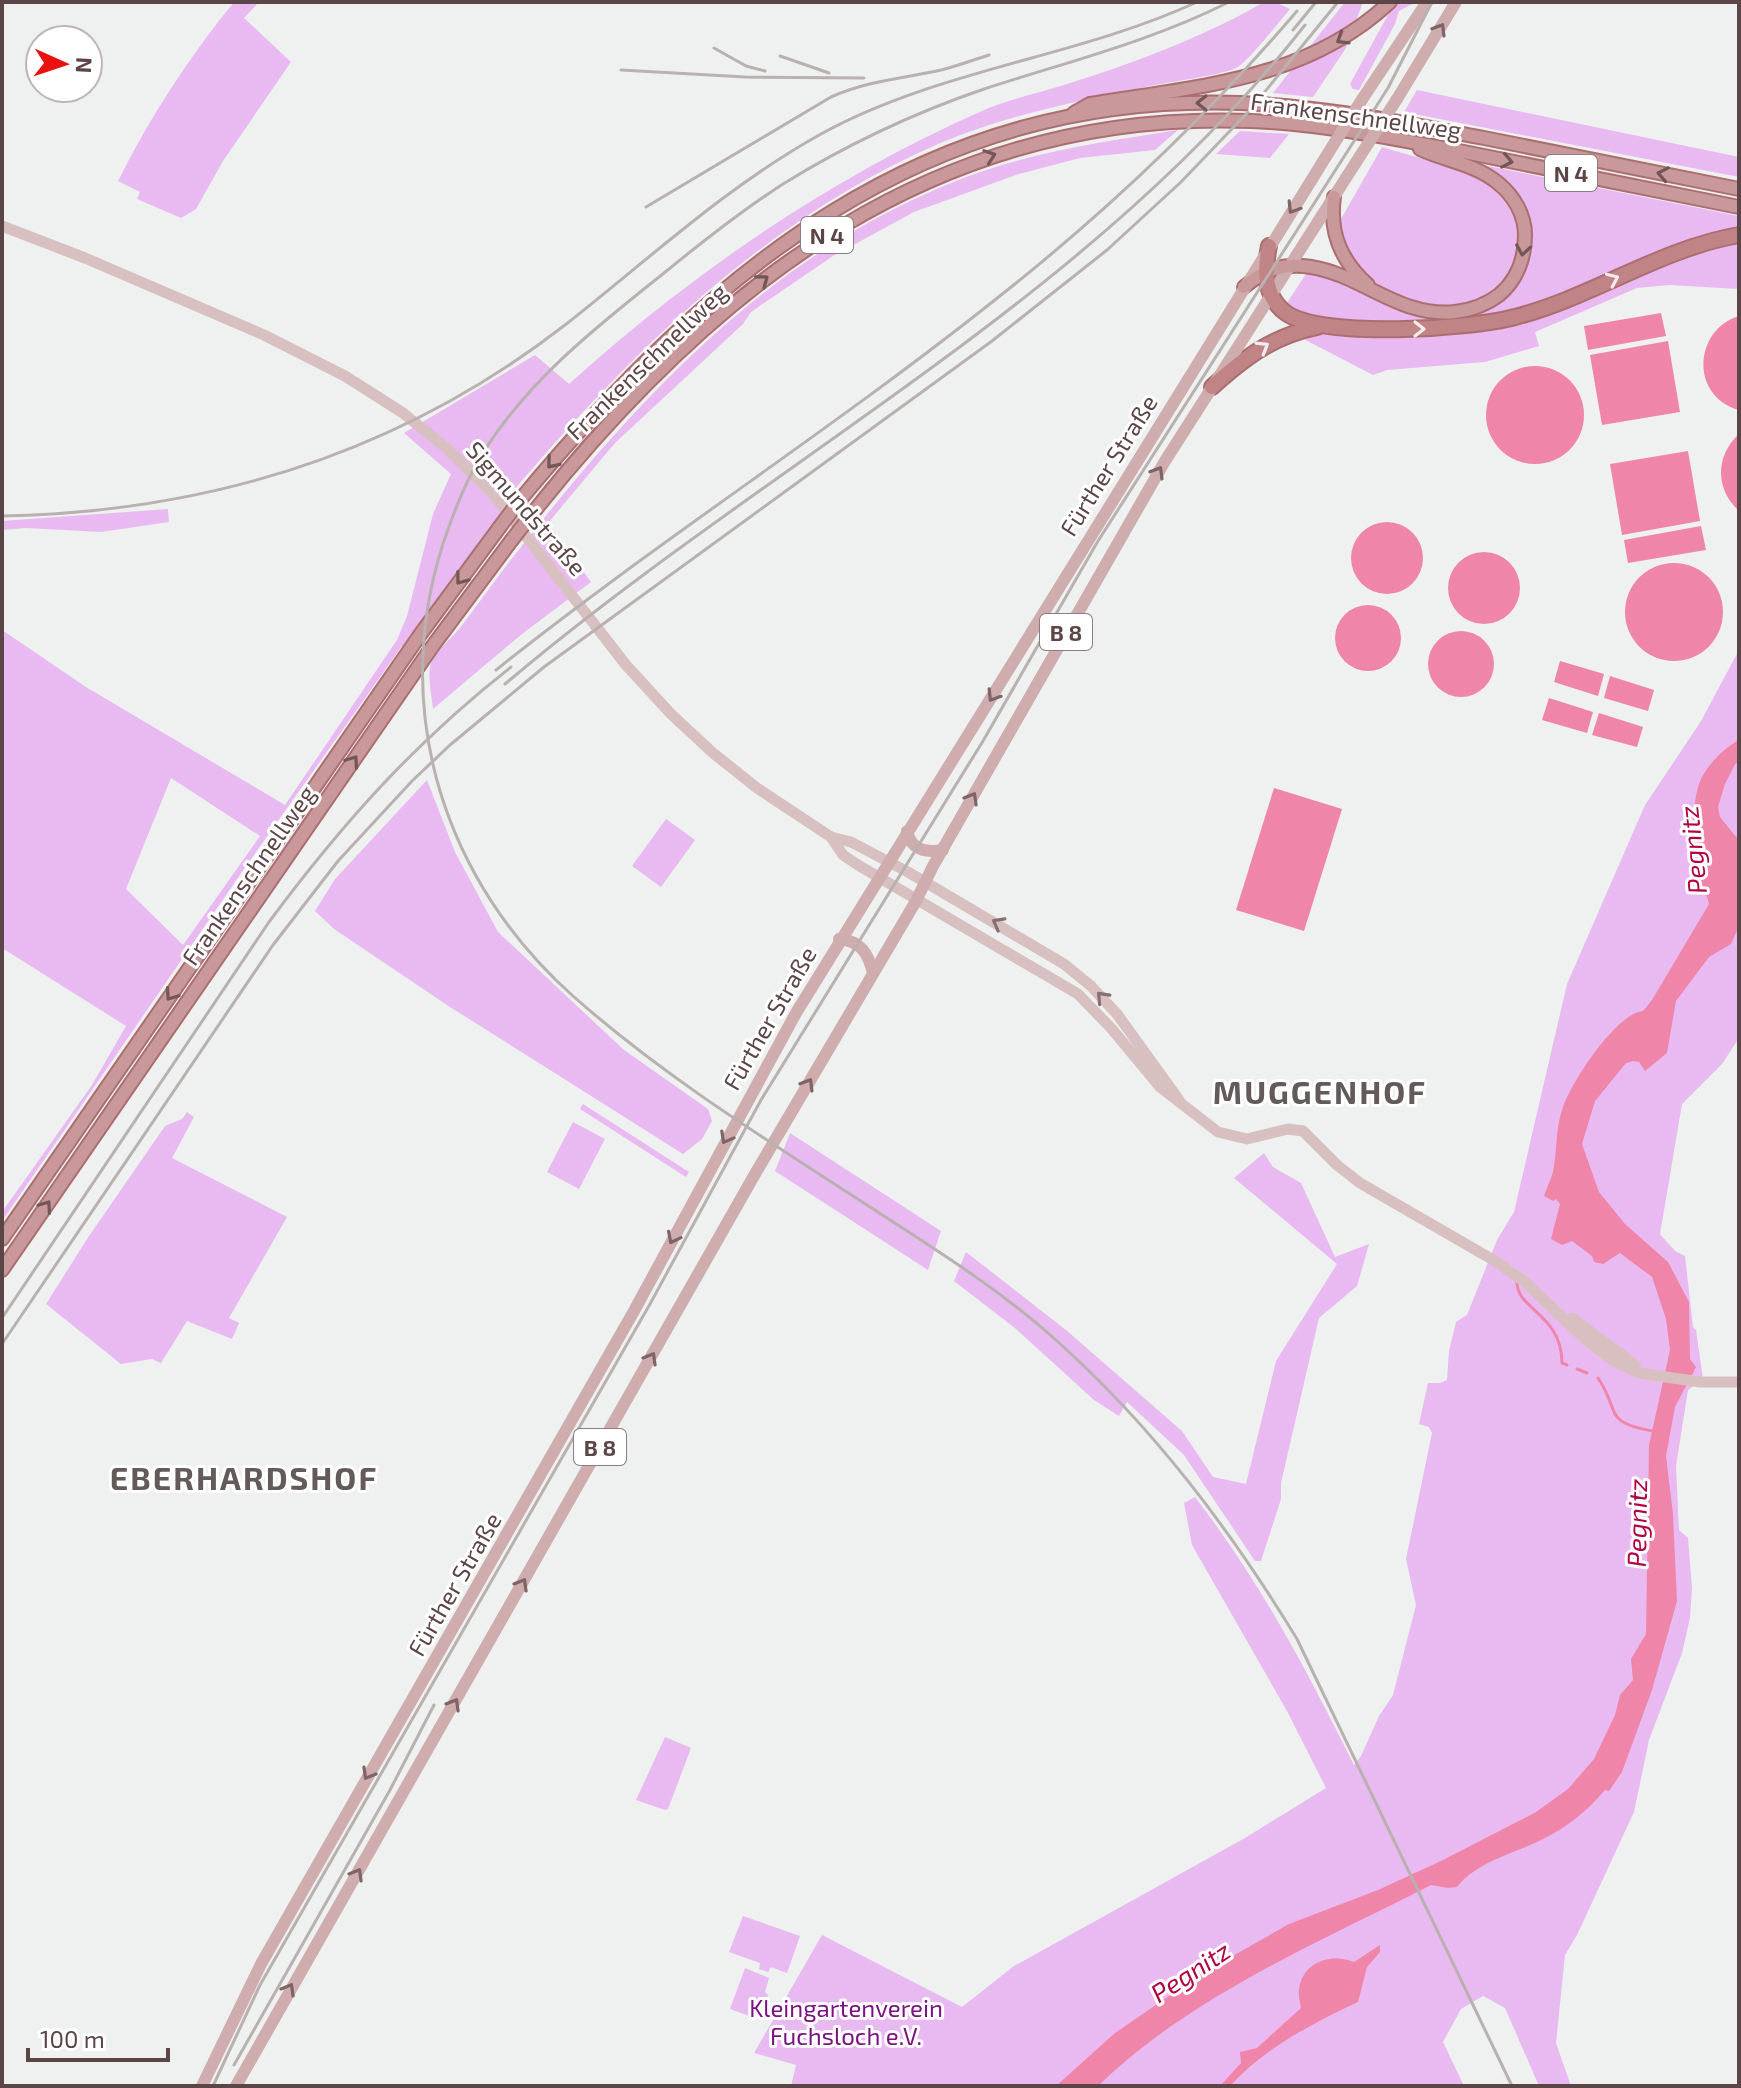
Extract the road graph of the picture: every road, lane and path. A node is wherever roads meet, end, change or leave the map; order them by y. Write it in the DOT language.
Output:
graph roads {
  1 [pos="1390,2"];
  2 [pos="1427,2"];
  3 [pos="1456,2"];
  4 [pos="1066,117"];
  5 [pos="1403,141"];
  6 [pos="1739,189"];
  7 [pos="1334,197"];
  8 [pos="1739,207"];
  9 [pos="2,226"];
  10 [pos="1739,235"];
  11 [pos="1269,246"];
  12 [pos="1290,266"];
  13 [pos="1265,270"];
  14 [pos="1244,287"];
  15 [pos="1271,295"];
  16 [pos="1383,297"];
  17 [pos="1325,325"];
  18 [pos="1212,387"];
  19 [pos="1115,496"];
  20 [pos="1136,509"];
  21 [pos="1074,563"];
  22 [pos="1096,579"];
  23 [pos="907,831"];
  24 [pos="831,837"];
  25 [pos="943,850"];
  26 [pos="888,861"];
  27 [pos="878,877"];
  28 [pos="925,882"];
  29 [pos="916,901"];
  30 [pos="839,939"];
  31 [pos="873,973"];
  32 [pos="1179,1100"];
  33 [pos="2,1239"];
  34 [pos="2,1270"];
  35 [pos="1739,1382"];
  36 [pos="202,2086"];
  37 [pos="236,2086"];
  1 -- 4 [label="highway, one-way"];
  2 -- 11 [label="main road, Fürther Straße / B 8, one-way, bridge"];
  7 -- 3 [label="main road, Fürther Straße / B 8, one-way, bridge"];
  6 -- 4 [label="highway, Frankenschnellweg / N 4, one-way"];
  4 -- 33 [label="highway, Frankenschnellweg, one-way, bridge"];
  5 -- 8 [label="highway, Frankenschnellweg / N 4, one-way"];
  5 -- 16 [label="highway, one-way"];
  34 -- 5 [label="highway, Frankenschnellweg / N 4, one-way, bridge"];
  7 -- 12 [label="main road, Fürther Straße / B 8"];
  7 -- 16 [label="highway"];
  9 -- 24 [label="main road, Sigmundstraße"];
  17 -- 10 [label="highway, one-way"];
  11 -- 13 [label="highway"];
  11 -- 14 [label="main road, Fürther Straße / B 8"];
  12 -- 13 [label="highway"];
  12 -- 15 [label="main road, Fürther Straße / B 8"];
  12 -- 16 [label="highway"];
  13 -- 14 [label="highway"];
  13 -- 15 [label="highway"];
  14 -- 19 [label="main road, Fürther Straße / B 8"];
  15 -- 17 [label="highway"];
  15 -- 18 [label="main road, Fürther Straße / B 8"];
  18 -- 17 [label="highway, one-way"];
  20 -- 18 [label="main road, Fürther Straße / B 8, one-way"];
  19 -- 20 [label="main road"];
  19 -- 21 [label="main road, Fürther Straße / B 8"];
  20 -- 22 [label="main road, Fürther Straße / B 8"];
  21 -- 22 [label="main road"];
  21 -- 23 [label="main road, Fürther Straße / B 8, one-way"];
  25 -- 22 [label="main road, Fürther Straße / B 8, one-way"];
  23 -- 25 [label="main road"];
  23 -- 26 [label="main road, Fürther Straße / B 8"];
  24 -- 26 [label="main road, Sigmundstraße"];
  24 -- 27 [label="main road, Sigmundstraße"];
  25 -- 28 [label="main road, Fürther Straße / B 8"];
  26 -- 27 [label="main road, Fürther Straße / B 8"];
  26 -- 28 [label="main road, Sigmundstraße"];
  27 -- 29 [label="main road, Sigmundstraße"];
  27 -- 30 [label="main road, Fürther Straße / B 8"];
  28 -- 29 [label="main road, Fürther Straße / B 8"];
  32 -- 28 [label="main road, Sigmundstraße, one-way"];
  29 -- 31 [label="main road, Fürther Straße / B 8"];
  29 -- 32 [label="main road, Sigmundstraße"];
  30 -- 31 [label="main road"];
  30 -- 36 [label="main road, Fürther Straße / B 8, one-way"];
  37 -- 31 [label="main road, Fürther Straße / B 8, one-way"];
  32 -- 35 [label="main road"];
}
